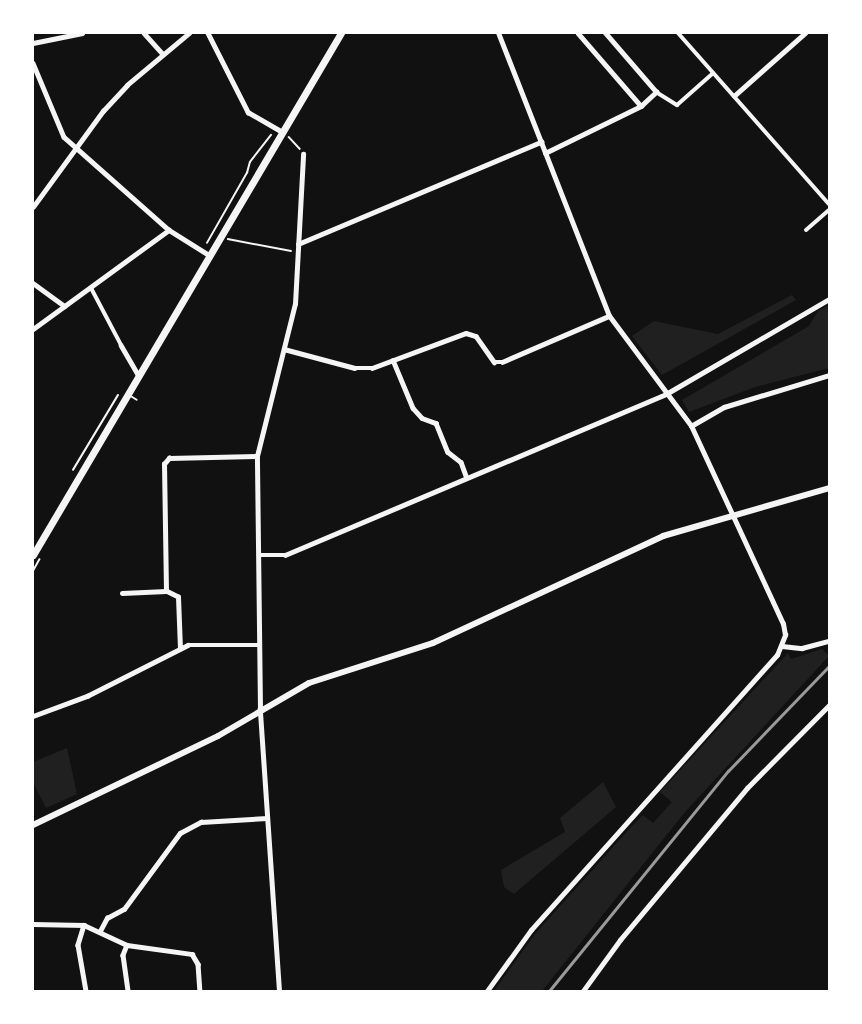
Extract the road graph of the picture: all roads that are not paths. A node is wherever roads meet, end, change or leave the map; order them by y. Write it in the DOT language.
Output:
graph roads {
  1 [pos="82,33"];
  2 [pos="144,33"];
  3 [pos="189,33"];
  4 [pos="208,33"];
  5 [pos="341,33"];
  6 [pos="498,33"];
  7 [pos="578,33"];
  8 [pos="605,33"];
  9 [pos="678,33"];
  10 [pos="805,33"];
  11 [pos="33,43"];
  12 [pos="163,54"];
  13 [pos="33,63"];
  14 [pos="713,73"];
  15 [pos="656,92"];
  16 [pos="734,96"];
  17 [pos="641,106"];
  18 [pos="278,129"];
  19 [pos="541,142"];
  20 [pos="76,148"];
  21 [pos="545,153"];
  22 [pos="303,154"];
  23 [pos="829,203"];
  24 [pos="33,207"];
  25 [pos="829,210"];
  26 [pos="169,230"];
  27 [pos="806,230"];
  28 [pos="298,244"];
  29 [pos="206,253"];
  30 [pos="33,283"];
  31 [pos="91,288"];
  32 [pos="829,299"];
  33 [pos="65,306"];
  34 [pos="609,316"];
  35 [pos="33,329"];
  36 [pos="121,345"];
  37 [pos="284,348"];
  38 [pos="393,360"];
  39 [pos="138,375"];
  40 [pos="829,375"];
  41 [pos="126,394"];
  42 [pos="666,394"];
  43 [pos="137,400"];
  44 [pos="691,426"];
  45 [pos="257,456"];
  46 [pos="466,476"];
  47 [pos="829,488"];
  48 [pos="734,514"];
  49 [pos="33,555"];
  50 [pos="259,555"];
  51 [pos="166,591"];
  52 [pos="122,593"];
  53 [pos="829,641"];
  54 [pos="259,645"];
  55 [pos="782,646"];
  56 [pos="180,649"];
  57 [pos="828,707"];
  58 [pos="260,709"];
  59 [pos="33,716"];
  60 [pos="829,716"];
  61 [pos="267,818"];
  62 [pos="33,825"];
  63 [pos="33,924"];
  64 [pos="84,925"];
  65 [pos="100,931"];
  66 [pos="127,945"];
  67 [pos="86,991"];
  68 [pos="128,991"];
  69 [pos="200,991"];
  70 [pos="279,991"];
  71 [pos="487,991"];
  72 [pos="583,991"];
  1 -- 11 [label="street"];
  2 -- 12 [label="street"];
  3 -- 12 [label="street"];
  4 -- 18 [label="street"];
  5 -- 18 [label="main road"];
  6 -- 19 [label="street"];
  7 -- 17 [label="street"];
  8 -- 15 [label="street"];
  9 -- 14 [label="street"];
  10 -- 16 [label="street"];
  12 -- 20 [label="street"];
  13 -- 20 [label="street"];
  14 -- 15 [label="street"];
  14 -- 16 [label="street"];
  15 -- 17 [label="street"];
  16 -- 23 [label="street"];
  17 -- 21 [label="street"];
  18 -- 29 [label="main road"];
  19 -- 21 [label="street"];
  19 -- 28 [label="street"];
  20 -- 24 [label="street"];
  20 -- 26 [label="street"];
  21 -- 34 [label="street"];
  22 -- 28 [label="street"];
  25 -- 27 [label="street"];
  26 -- 29 [label="street"];
  26 -- 31 [label="street"];
  28 -- 37 [label="street"];
  29 -- 39 [label="main road"];
  30 -- 33 [label="street"];
  31 -- 33 [label="street"];
  31 -- 36 [label="street"];
  32 -- 42 [label="street"];
  33 -- 35 [label="street"];
  34 -- 38 [label="street"];
  34 -- 42 [label="street"];
  36 -- 39 [label="street"];
  37 -- 38 [label="street"];
  37 -- 45 [label="street"];
  38 -- 46 [label="street"];
  39 -- 41 [label="main road"];
  40 -- 44 [label="street"];
  41 -- 43 [label="lane"];
  41 -- 49 [label="main road"];
  42 -- 44 [label="street"];
  42 -- 46 [label="street"];
  44 -- 48 [label="street"];
  45 -- 50 [label="street"];
  45 -- 51 [label="street"];
  46 -- 50 [label="street"];
  47 -- 48 [label="street"];
  48 -- 55 [label="street"];
  48 -- 58 [label="street"];
  50 -- 54 [label="street"];
  51 -- 52 [label="street"];
  51 -- 56 [label="street"];
  53 -- 55 [label="street"];
  54 -- 56 [label="street"];
  54 -- 58 [label="street"];
  55 -- 71 [label="street"];
  56 -- 59 [label="street"];
  57 -- 60 [label="street"];
  57 -- 72 [label="street"];
  58 -- 61 [label="street"];
  58 -- 62 [label="street"];
  61 -- 65 [label="street"];
  61 -- 70 [label="street"];
  63 -- 64 [label="street"];
  64 -- 65 [label="street"];
  64 -- 67 [label="street"];
  65 -- 66 [label="street"];
  66 -- 68 [label="street"];
  66 -- 69 [label="street"];
}
